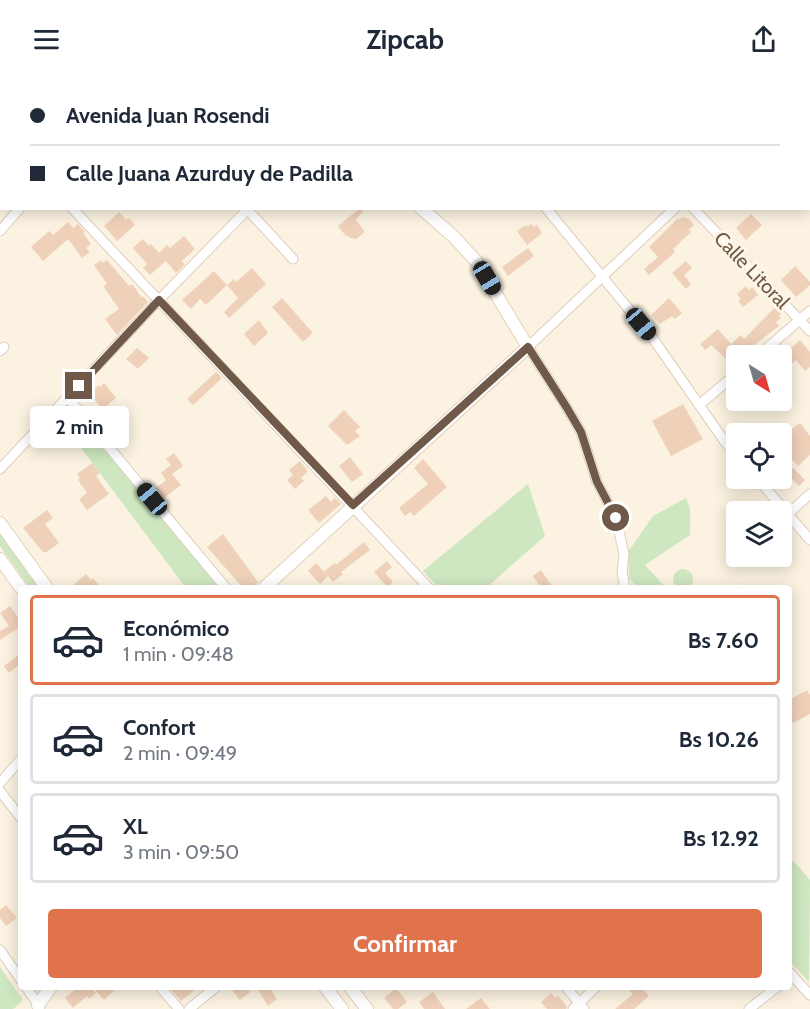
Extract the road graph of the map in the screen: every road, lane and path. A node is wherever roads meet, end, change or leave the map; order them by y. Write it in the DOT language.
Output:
graph roads {
  1 [pos="18,210"];
  2 [pos="74,210"];
  3 [pos="247,210"];
  4 [pos="249,210"];
  5 [pos="423,210"];
  6 [pos="548,210"];
  7 [pos="673,210"];
  8 [pos="695,210"];
  9 [pos="0,231"];
  10 [pos="293,259"];
  11 [pos="601,277"];
  12 [pos="159,300"];
  13 [pos="810,311"];
  14 [pos="800,320"];
  15 [pos="810,331"];
  16 [pos="771,345"];
  17 [pos="528,347"];
  18 [pos="726,382"];
  19 [pos="68,398"];
  20 [pos="699,405"];
  21 [pos="726,441"];
  22 [pos="0,469"];
  23 [pos="766,489"];
  24 [pos="810,494"];
  25 [pos="777,501"];
  26 [pos="353,505"];
  27 [pos="792,510"];
  28 [pos="792,519"];
  29 [pos="0,523"];
  30 [pos="810,540"];
  31 [pos="0,559"];
  32 [pos="19,585"];
  33 [pos="45,585"];
  34 [pos="224,585"];
  35 [pos="267,585"];
  36 [pos="426,585"];
  37 [pos="625,585"];
  38 [pos="18,762"];
  39 [pos="0,783"];
  40 [pos="0,791"];
  41 [pos="18,814"];
  42 [pos="0,950"];
  43 [pos="18,976"];
  44 [pos="792,977"];
  45 [pos="27,990"];
  46 [pos="49,990"];
  47 [pos="163,990"];
  48 [pos="212,990"];
  49 [pos="327,990"];
  50 [pos="352,990"];
  51 [pos="568,990"];
  52 [pos="593,990"];
  53 [pos="773,990"];
  54 [pos="810,995"];
  55 [pos="579,1007"];
  56 [pos="36,1008"];
  57 [pos="179,1009"];
  58 [pos="189,1009"];
  59 [pos="342,1009"];
  60 [pos="367,1009"];
  61 [pos="749,1009"];
  1 -- 9 [label="street"];
  2 -- 12 [label="street"];
  3 -- 12 [label="street"];
  4 -- 10 [label="street"];
  5 -- 17 [label="main road"];
  6 -- 11 [label="street"];
  7 -- 11 [label="street"];
  8 -- 14 [label="street, Calle Litoral"];
  11 -- 17 [label="street"];
  11 -- 20 [label="street"];
  12 -- 19 [label="street"];
  12 -- 26 [label="street"];
  13 -- 14 [label="street"];
  14 -- 15 [label="street, Calle Litoral"];
  14 -- 16 [label="street"];
  17 -- 26 [label="main road"];
  17 -- 37 [label="street"];
  18 -- 20 [label="street"];
  19 -- 22 [label="street"];
  19 -- 34 [label="street"];
  20 -- 21 [label="street"];
  23 -- 25 [label="street"];
  24 -- 27 [label="street"];
  26 -- 35 [label="main road"];
  26 -- 36 [label="street"];
  28 -- 30 [label="street"];
  29 -- 33 [label="main road"];
  31 -- 32 [label="main road"];
  38 -- 39 [label="street"];
  40 -- 41 [label="street"];
  42 -- 43 [label="street"];
  44 -- 54 [label="street"];
  45 -- 56 [label="street"];
  46 -- 56 [label="main road"];
  47 -- 57 [label="street"];
  48 -- 58 [label="street"];
  49 -- 59 [label="main road"];
  50 -- 60 [label="main road"];
  51 -- 55 [label="street"];
  52 -- 55 [label="street"];
  53 -- 61 [label="street"];
}
